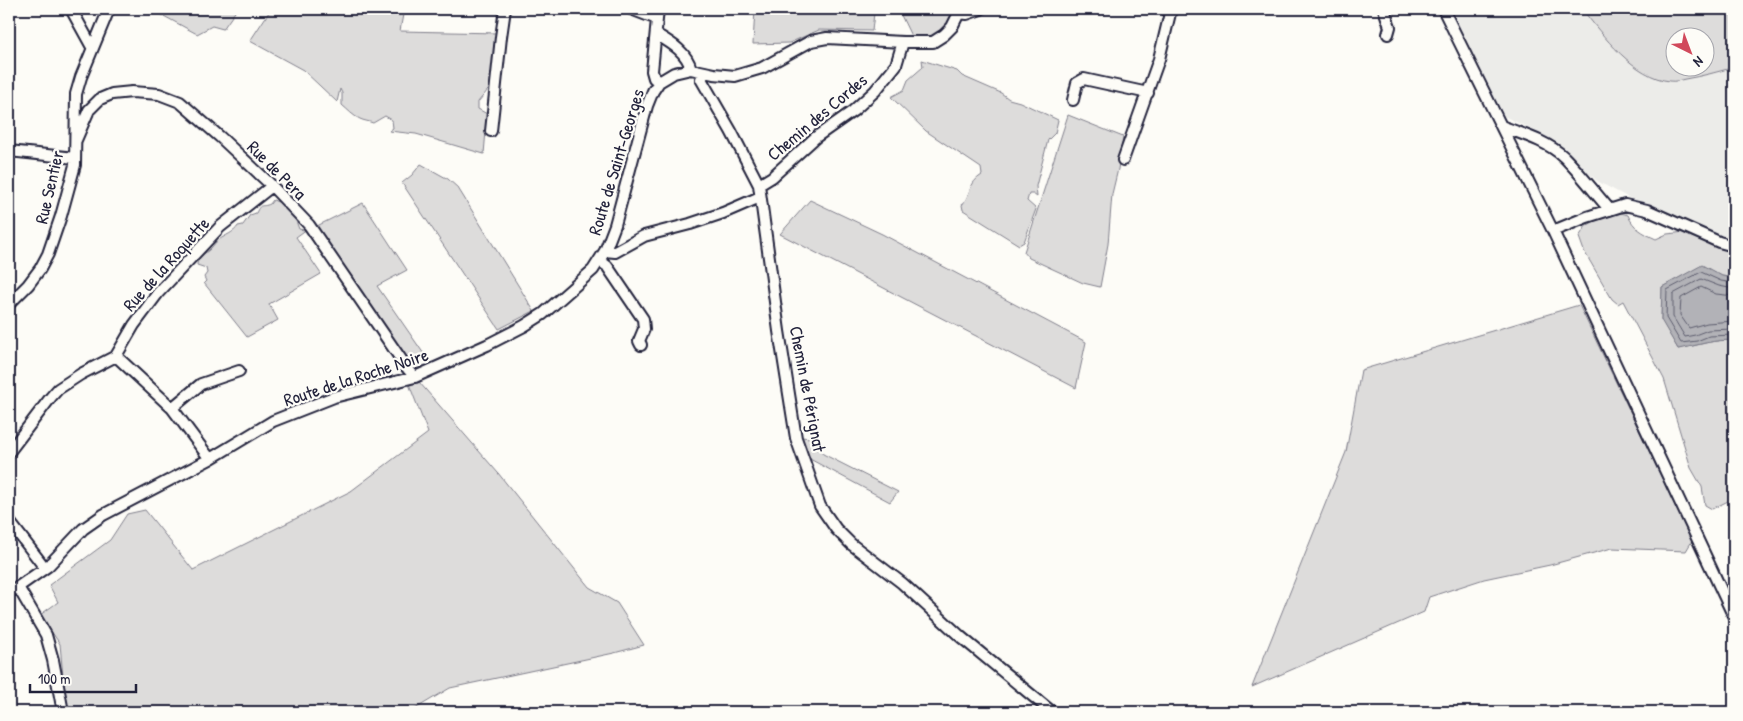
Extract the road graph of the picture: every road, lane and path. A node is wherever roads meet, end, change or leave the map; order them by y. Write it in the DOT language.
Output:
graph roads {
  1 [pos="70,9"];
  2 [pos="109,9"];
  3 [pos="505,9"];
  4 [pos="631,9"];
  5 [pos="981,9"];
  6 [pos="1171,9"];
  7 [pos="1384,9"];
  8 [pos="1443,9"];
  9 [pos="959,11"];
  10 [pos="658,14"];
  11 [pos="656,34"];
  12 [pos="1388,34"];
  13 [pos="903,42"];
  14 [pos="92,47"];
  15 [pos="691,70"];
  16 [pos="705,72"];
  17 [pos="659,82"];
  18 [pos="1148,93"];
  19 [pos="1073,100"];
  20 [pos="1501,126"];
  21 [pos="491,131"];
  22 [pos="76,140"];
  23 [pos="9,150"];
  24 [pos="75,158"];
  25 [pos="1123,160"];
  26 [pos="272,186"];
  27 [pos="759,186"];
  28 [pos="760,197"];
  29 [pos="1610,210"];
  30 [pos="1552,231"];
  31 [pos="1734,246"];
  32 [pos="606,251"];
  33 [pos="600,261"];
  34 [pos="9,304"];
  35 [pos="641,345"];
  36 [pos="116,356"];
  37 [pos="239,371"];
  38 [pos="415,377"];
  39 [pos="172,408"];
  40 [pos="9,452"];
  41 [pos="210,459"];
  42 [pos="9,521"];
  43 [pos="45,568"];
  44 [pos="14,589"];
  45 [pos="1734,617"];
  46 [pos="63,712"];
  47 [pos="1052,712"];
  1 -- 14 [label="street"];
  2 -- 14 [label="street, Rue Sentier"];
  3 -- 21 [label="street"];
  4 -- 10 [label="street"];
  5 -- 9 [label="street"];
  6 -- 18 [label="street"];
  7 -- 12 [label="street"];
  8 -- 20 [label="street"];
  9 -- 13 [label="street"];
  10 -- 11 [label="street"];
  11 -- 15 [label="street"];
  11 -- 17 [label="street"];
  13 -- 16 [label="street"];
  13 -- 27 [label="street, Chemin des Cordes"];
  14 -- 22 [label="street, Rue Sentier"];
  15 -- 16 [label="street"];
  15 -- 17 [label="street"];
  16 -- 27 [label="street, Chemin de Pérignat"];
  17 -- 32 [label="street, Route de Saint-Georges"];
  18 -- 19 [label="street"];
  18 -- 25 [label="street"];
  20 -- 29 [label="street"];
  20 -- 30 [label="street"];
  22 -- 24 [label="street, Rue Sentier"];
  22 -- 26 [label="street, Rue de Pera"];
  23 -- 24 [label="street"];
  24 -- 34 [label="street, Rue Sentier"];
  26 -- 36 [label="street, Rue de la Roquette"];
  26 -- 38 [label="street, Rue de Pera"];
  27 -- 28 [label="street, Chemin de Pérignat"];
  28 -- 32 [label="street"];
  28 -- 47 [label="street, Chemin de Pérignat"];
  29 -- 30 [label="street"];
  29 -- 31 [label="street"];
  30 -- 45 [label="street"];
  32 -- 33 [label="street, Route de la Roche Noire"];
  33 -- 35 [label="street"];
  33 -- 38 [label="street, Route de la Roche Noire"];
  36 -- 39 [label="street"];
  36 -- 40 [label="street"];
  37 -- 39 [label="street"];
  38 -- 41 [label="street, Route de la Roche Noire"];
  39 -- 41 [label="street"];
  41 -- 43 [label="street, Route de la Roche Noire"];
  42 -- 43 [label="street"];
  43 -- 44 [label="street, Route de la Roche Noire"];
  44 -- 46 [label="street"];
}
